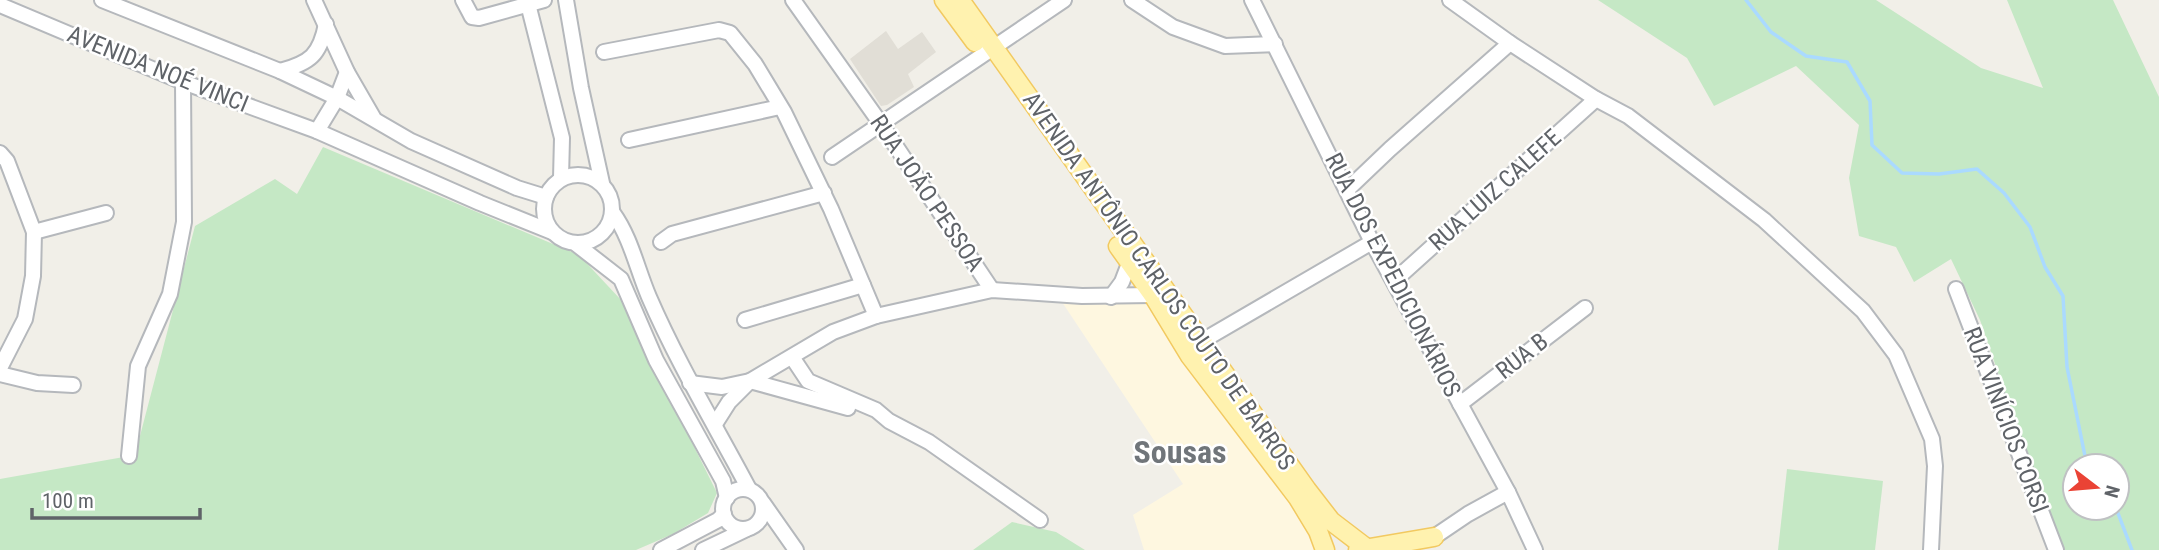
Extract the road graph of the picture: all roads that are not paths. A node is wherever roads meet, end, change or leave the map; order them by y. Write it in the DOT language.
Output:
graph roads {
  1 [pos="102,0"];
  2 [pos="314,0"];
  3 [pos="544,0"];
  4 [pos="566,0"];
  5 [pos="793,0"];
  6 [pos="944,0"];
  7 [pos="960,0"];
  8 [pos="1064,0"];
  9 [pos="1132,0"];
  10 [pos="1252,0"];
  11 [pos="1450,0"];
  12 [pos="527,2"];
  13 [pos="0,5"];
  14 [pos="466,6"];
  15 [pos="326,24"];
  16 [pos="1510,43"];
  17 [pos="1275,44"];
  18 [pos="989,51"];
  19 [pos="604,52"];
  20 [pos="280,71"];
  21 [pos="347,72"];
  22 [pos="183,82"];
  23 [pos="337,98"];
  24 [pos="1596,100"];
  25 [pos="780,107"];
  26 [pos="374,119"];
  27 [pos="881,124"];
  28 [pos="317,131"];
  29 [pos="629,140"];
  30 [pos="0,153"];
  31 [pos="832,157"];
  32 [pos="561,178"];
  33 [pos="602,183"];
  34 [pos="1347,190"];
  35 [pos="824,193"];
  36 [pos="546,197"];
  37 [pos="106,213"];
  38 [pos="613,213"];
  39 [pos="34,232"];
  40 [pos="552,232"];
  41 [pos="661,242"];
  42 [pos="1372,242"];
  43 [pos="576,244"];
  44 [pos="1129,261"];
  45 [pos="1395,281"];
  46 [pos="863,285"];
  47 [pos="1956,289"];
  48 [pos="992,290"];
  49 [pos="1153,295"];
  50 [pos="1111,297"];
  51 [pos="1584,308"];
  52 [pos="876,316"];
  53 [pos="746,320"];
  54 [pos="1202,341"];
  55 [pos="792,357"];
  56 [pos="0,369"];
  57 [pos="0,374"];
  58 [pos="750,381"];
  59 [pos="690,383"];
  60 [pos="73,385"];
  61 [pos="1460,404"];
  62 [pos="889,421"];
  63 [pos="715,424"];
  64 [pos="129,456"];
  65 [pos="749,489"];
  66 [pos="1508,492"];
  67 [pos="727,498"];
  68 [pos="763,503"];
  69 [pos="724,514"];
  70 [pos="1040,520"];
  71 [pos="748,529"];
  72 [pos="1430,544"];
  73 [pos="1363,549"];
  74 [pos="661,550"];
  75 [pos="703,550"];
  76 [pos="795,550"];
  77 [pos="1325,550"];
  78 [pos="1535,550"];
  79 [pos="1931,550"];
  80 [pos="2056,550"];
  1 -- 20 [label="street, AVENIDA NOÉ VINCI"];
  2 -- 15 [label="street"];
  3 -- 12 [label="street"];
  4 -- 33 [label="street"];
  5 -- 27 [label="street, RUA JOÃO PESSOA"];
  6 -- 18 [label="main road, AVENIDA ANTÔNIO CARLOS COUTO DE BARROS"];
  7 -- 18 [label="main road, AVENIDA ANTÔNIO CARLOS COUTO DE BARROS"];
  8 -- 18 [label="street"];
  9 -- 17 [label="street"];
  10 -- 17 [label="street, RUA DOS EXPEDICIONÁRIOS"];
  11 -- 16 [label="street"];
  12 -- 14 [label="street"];
  12 -- 32 [label="street"];
  13 -- 22 [label="street, AVENIDA NOÉ VINCI"];
  15 -- 20 [label="street"];
  15 -- 21 [label="street"];
  16 -- 24 [label="street"];
  16 -- 34 [label="street"];
  17 -- 34 [label="street, RUA DOS EXPEDICIONÁRIOS"];
  18 -- 27 [label="street"];
  18 -- 44 [label="main road, AVENIDA ANTÔNIO CARLOS COUTO DE BARROS"];
  18 -- 54 [label="main road, AVENIDA ANTÔNIO CARLOS COUTO DE BARROS"];
  19 -- 25 [label="street"];
  20 -- 23 [label="street, AVENIDA NOÉ VINCI"];
  21 -- 23 [label="street"];
  21 -- 26 [label="street"];
  22 -- 28 [label="street, AVENIDA NOÉ VINCI"];
  22 -- 64 [label="street"];
  23 -- 26 [label="street, AVENIDA NOÉ VINCI"];
  23 -- 28 [label="street"];
  24 -- 45 [label="street, RUA LUIZ CALEFE"];
  24 -- 79 [label="street"];
  25 -- 29 [label="street"];
  25 -- 35 [label="street"];
  26 -- 36 [label="street, AVENIDA NOÉ VINCI"];
  27 -- 31 [label="street"];
  27 -- 48 [label="street, RUA JOÃO PESSOA"];
  28 -- 40 [label="street, AVENIDA NOÉ VINCI"];
  30 -- 39 [label="street"];
  32 -- 33 [label="street"];
  32 -- 36 [label="street"];
  33 -- 38 [label="street"];
  34 -- 42 [label="street, RUA DOS EXPEDICIONÁRIOS"];
  35 -- 41 [label="street"];
  35 -- 46 [label="street"];
  36 -- 40 [label="street"];
  37 -- 39 [label="street"];
  38 -- 43 [label="street"];
  38 -- 59 [label="street"];
  39 -- 56 [label="street"];
  40 -- 43 [label="street"];
  42 -- 45 [label="street, RUA DOS EXPEDICIONÁRIOS"];
  42 -- 54 [label="street"];
  43 -- 67 [label="street"];
  44 -- 49 [label="main road, AVENIDA ANTÔNIO CARLOS COUTO DE BARROS"];
  44 -- 50 [label="street"];
  45 -- 61 [label="street, RUA DOS EXPEDICIONÁRIOS"];
  46 -- 52 [label="street"];
  46 -- 53 [label="street"];
  47 -- 80 [label="street, RUA VINÍCIOS CORSI"];
  48 -- 50 [label="street, RUA JOÃO PESSOA"];
  48 -- 52 [label="street"];
  49 -- 50 [label="street, RUA JOÃO PESSOA"];
  49 -- 77 [label="main road, AVENIDA ANTÔNIO CARLOS COUTO DE BARROS"];
  51 -- 61 [label="street, RUA B"];
  52 -- 55 [label="street"];
  54 -- 73 [label="main road, AVENIDA ANTÔNIO CARLOS COUTO DE BARROS"];
  55 -- 58 [label="street"];
  55 -- 62 [label="street"];
  57 -- 60 [label="street"];
  58 -- 59 [label="street"];
  58 -- 62 [label="street"];
  58 -- 63 [label="street"];
  59 -- 63 [label="street"];
  61 -- 66 [label="street, RUA DOS EXPEDICIONÁRIOS"];
  62 -- 70 [label="street"];
  63 -- 65 [label="street"];
  65 -- 67 [label="street"];
  65 -- 68 [label="street"];
  66 -- 72 [label="street"];
  66 -- 78 [label="street, RUA DOS EXPEDICIONÁRIOS"];
  67 -- 69 [label="street"];
  68 -- 71 [label="street"];
  68 -- 76 [label="street"];
  69 -- 71 [label="street"];
  69 -- 74 [label="street"];
  71 -- 75 [label="street"];
  71 -- 76 [label="street"];
  72 -- 73 [label="main road"];
}
